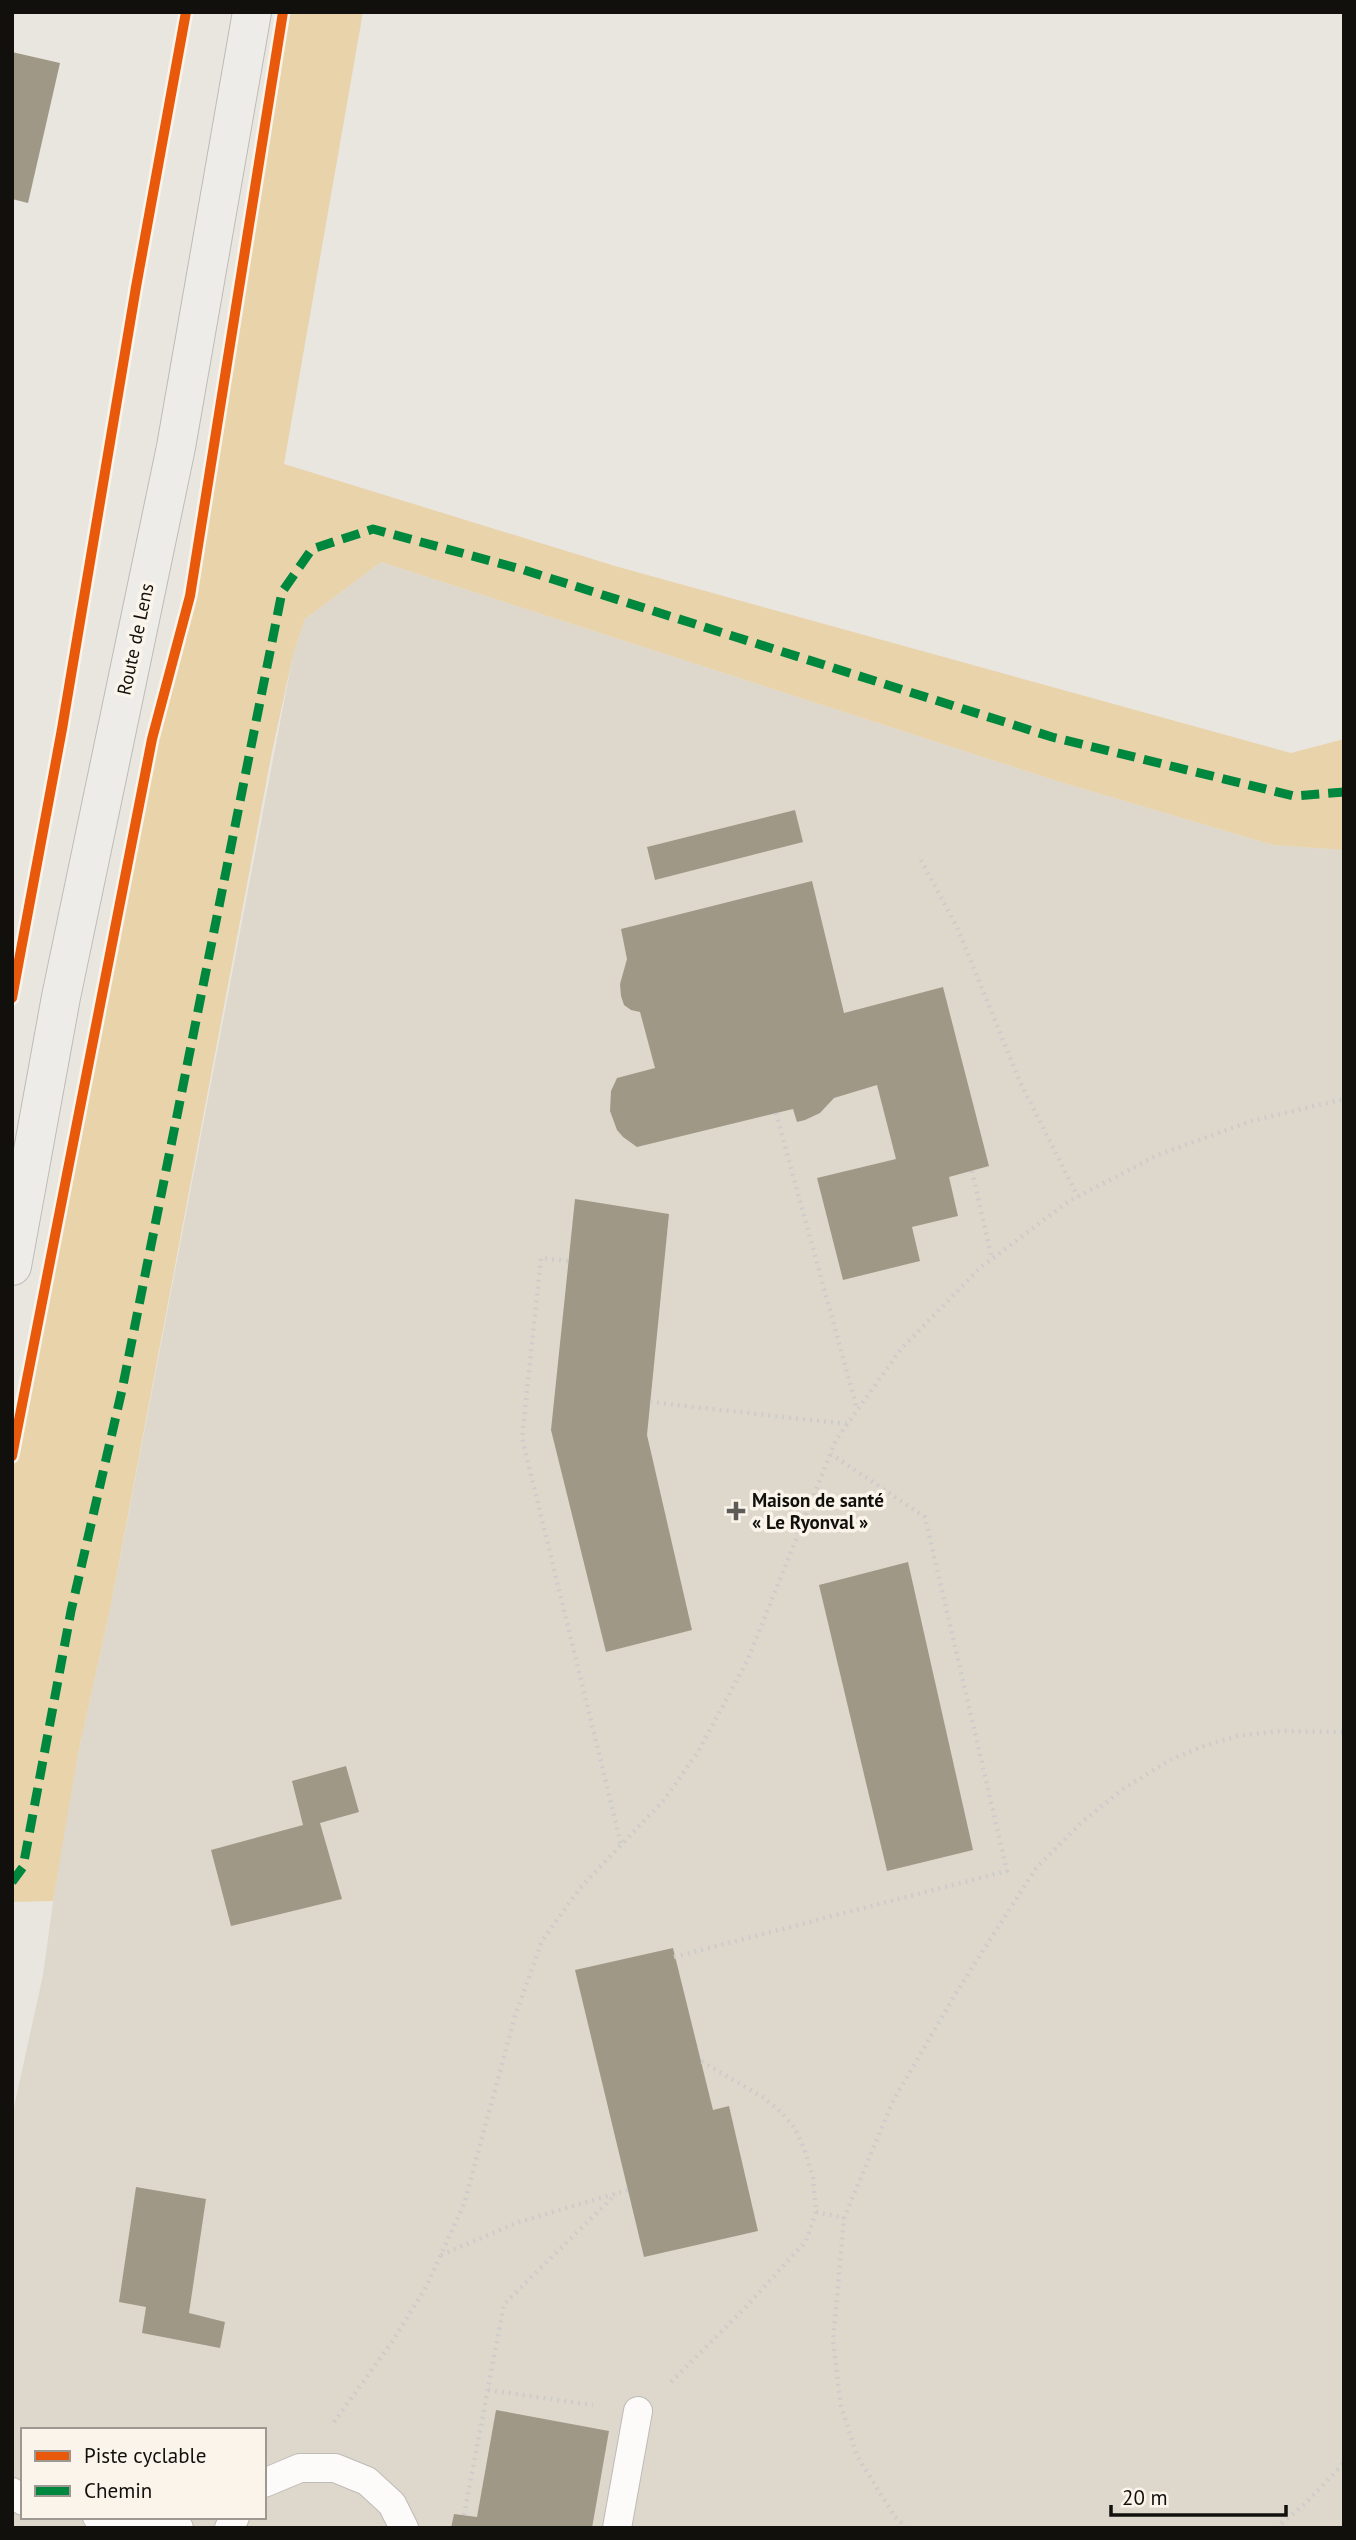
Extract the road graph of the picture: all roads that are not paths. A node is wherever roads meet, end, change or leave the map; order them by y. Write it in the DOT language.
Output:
graph roads {
  1 [pos="252,12"];
  2 [pos="12,1266"];
  3 [pos="638,2411"];
  4 [pos="266,2482"];
  5 [pos="112,2519"];
  6 [pos="179,2528"];
  7 [pos="404,2528"];
  8 [pos="617,2528"];
  1 -- 2 [label="main road, Route de Lens"];
  3 -- 8 [label="lane"];
  4 -- 7 [label="lane"];
  5 -- 6 [label="lane"];
}
